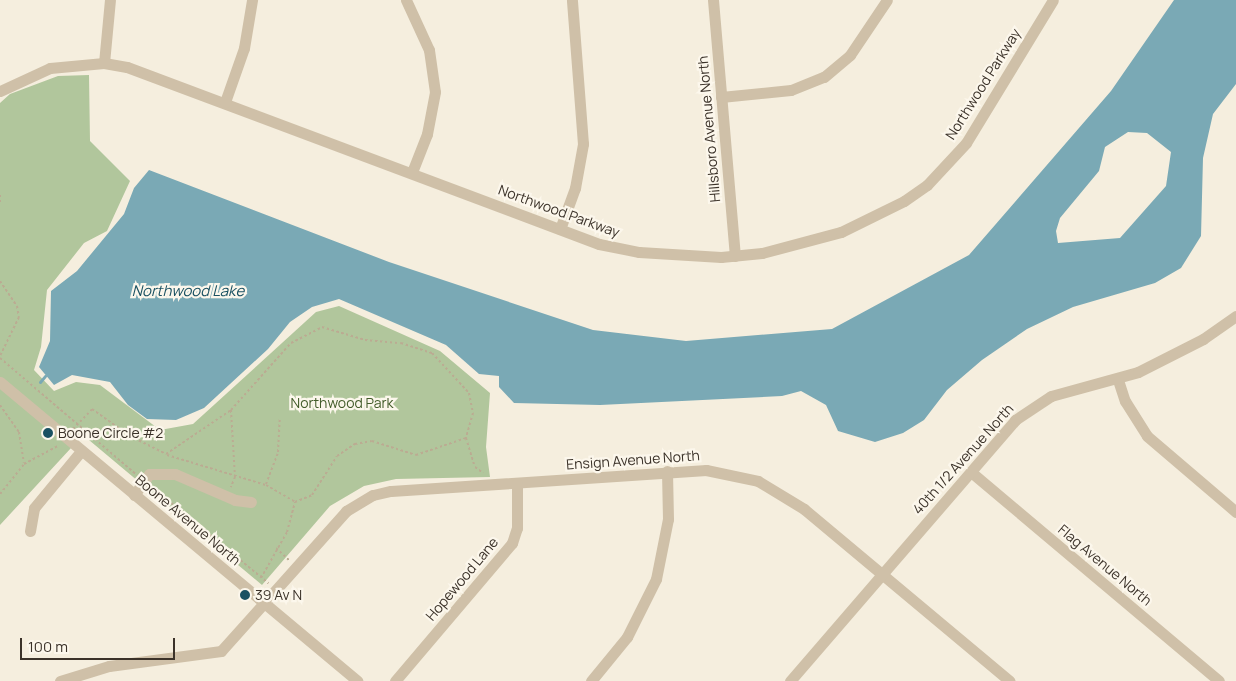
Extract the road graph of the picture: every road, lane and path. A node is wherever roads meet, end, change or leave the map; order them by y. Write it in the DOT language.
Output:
graph roads {
  1 [pos="110,0"];
  2 [pos="252,0"];
  3 [pos="406,0"];
  4 [pos="572,0"];
  5 [pos="713,0"];
  6 [pos="887,0"];
  7 [pos="1053,0"];
  8 [pos="104,63"];
  9 [pos="0,91"];
  10 [pos="721,97"];
  11 [pos="225,102"];
  12 [pos="412,172"];
  13 [pos="0,195"];
  14 [pos="0,204"];
  15 [pos="560,229"];
  16 [pos="735,256"];
  17 [pos="0,281"];
  18 [pos="1236,316"];
  19 [pos="0,356"];
  20 [pos="1118,380"];
  21 [pos="0,382"];
  22 [pos="0,405"];
  23 [pos="231,410"];
  24 [pos="280,418"];
  25 [pos="466,438"];
  26 [pos="67,439"];
  27 [pos="81,451"];
  28 [pos="166,454"];
  29 [pos="24,464"];
  30 [pos="667,471"];
  31 [pos="971,472"];
  32 [pos="235,477"];
  33 [pos="517,483"];
  34 [pos="266,485"];
  35 [pos="484,485"];
  36 [pos="0,494"];
  37 [pos="134,494"];
  38 [pos="251,502"];
  39 [pos="295,502"];
  40 [pos="1236,512"];
  41 [pos="30,531"];
  42 [pos="276,548"];
  43 [pos="297,567"];
  44 [pos="883,574"];
  45 [pos="260,578"];
  46 [pos="264,603"];
  47 [pos="796,679"];
  48 [pos="60,681"];
  49 [pos="357,681"];
  50 [pos="395,681"];
  51 [pos="591,681"];
  52 [pos="1010,681"];
  53 [pos="1219,681"];
  1 -- 8 [label="street"];
  2 -- 11 [label="street"];
  3 -- 12 [label="street"];
  4 -- 15 [label="street"];
  5 -- 10 [label="street, Hillsboro Avenue North"];
  6 -- 10 [label="street"];
  7 -- 16 [label="street, Northwood Parkway"];
  8 -- 9 [label="street, Northwood Parkway"];
  8 -- 11 [label="street, Northwood Parkway"];
  10 -- 16 [label="street, Hillsboro Avenue North"];
  11 -- 12 [label="street, Northwood Parkway"];
  12 -- 15 [label="street, Northwood Parkway"];
  13 -- 14 [label="path"];
  15 -- 16 [label="street, Northwood Parkway"];
  17 -- 19 [label="path"];
  18 -- 20 [label="street, 40th 1/2 Avenue North"];
  20 -- 31 [label="street, 40th 1/2 Avenue North"];
  20 -- 40 [label="street"];
  21 -- 26 [label="street, Boone Avenue North"];
  22 -- 29 [label="path"];
  23 -- 25 [label="path"];
  23 -- 28 [label="path"];
  23 -- 32 [label="path"];
  24 -- 34 [label="path"];
  25 -- 35 [label="path"];
  25 -- 39 [label="path"];
  26 -- 27 [label="street, Boone Avenue North"];
  26 -- 28 [label="path"];
  26 -- 29 [label="path"];
  27 -- 37 [label="street, Boone Avenue North"];
  27 -- 41 [label="street"];
  28 -- 32 [label="path"];
  29 -- 36 [label="path"];
  30 -- 33 [label="street, Ensign Avenue North"];
  30 -- 44 [label="street, Ensign Avenue North"];
  30 -- 51 [label="street"];
  31 -- 44 [label="street, 40th 1/2 Avenue North"];
  31 -- 53 [label="street, Flag Avenue North"];
  32 -- 34 [label="path"];
  33 -- 35 [label="street, Ensign Avenue North"];
  33 -- 50 [label="street, Hopewood Lane"];
  34 -- 39 [label="path"];
  35 -- 43 [label="street, Ensign Avenue North"];
  37 -- 38 [label="street"];
  37 -- 46 [label="street, Boone Avenue North"];
  39 -- 42 [label="path"];
  42 -- 43 [label="path"];
  42 -- 45 [label="path"];
  43 -- 46 [label="street, Ensign Avenue North"];
  44 -- 47 [label="street, 40th 1/2 Avenue North"];
  44 -- 52 [label="street, Ensign Avenue North"];
  46 -- 48 [label="street, Ensign Avenue North"];
  46 -- 49 [label="street, Boone Avenue North"];
}
